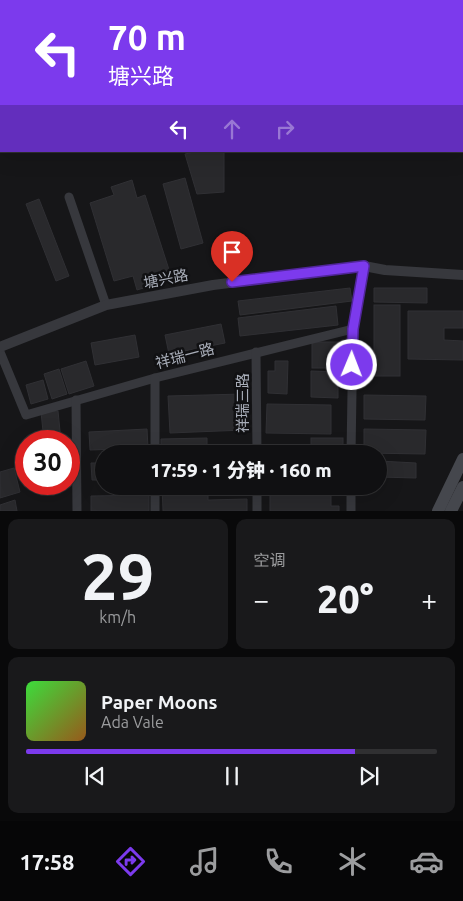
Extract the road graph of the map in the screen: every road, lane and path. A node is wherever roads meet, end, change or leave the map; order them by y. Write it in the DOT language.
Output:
graph roads {
  1 [pos="69,197"];
  2 [pos="364,266"];
  3 [pos="463,275"];
  4 [pos="106,305"];
  5 [pos="353,329"];
  6 [pos="0,347"];
  7 [pos="0,352"];
  8 [pos="256,352"];
  9 [pos="155,378"];
  10 [pos="76,400"];
  11 [pos="155,445"];
  12 [pos="257,445"];
  13 [pos="351,445"];
  14 [pos="463,459"];
  15 [pos="463,487"];
  16 [pos="155,495"];
  17 [pos="257,495"];
  18 [pos="351,495"];
  19 [pos="77,511"];
  20 [pos="155,511"];
  21 [pos="257,511"];
  22 [pos="351,511"];
  23 [pos="438,511"];
  24 [pos="451,511"];
  1 -- 4 [label="street"];
  2 -- 3 [label="street, 塘兴路"];
  2 -- 4 [label="street, 塘兴路"];
  2 -- 5 [label="street"];
  4 -- 6 [label="street, 塘兴路"];
  5 -- 8 [label="street, 祥瑞一路"];
  5 -- 13 [label="street"];
  7 -- 10 [label="street, 祥瑞一路"];
  8 -- 9 [label="street, 祥瑞一路"];
  8 -- 12 [label="street, 祥瑞三路"];
  9 -- 10 [label="street, 祥瑞一路"];
  9 -- 11 [label="street"];
  10 -- 19 [label="street"];
  14 -- 23 [label="main road"];
  15 -- 24 [label="main road"];
  16 -- 20 [label="street"];
  17 -- 21 [label="street"];
  18 -- 22 [label="street"];
}
